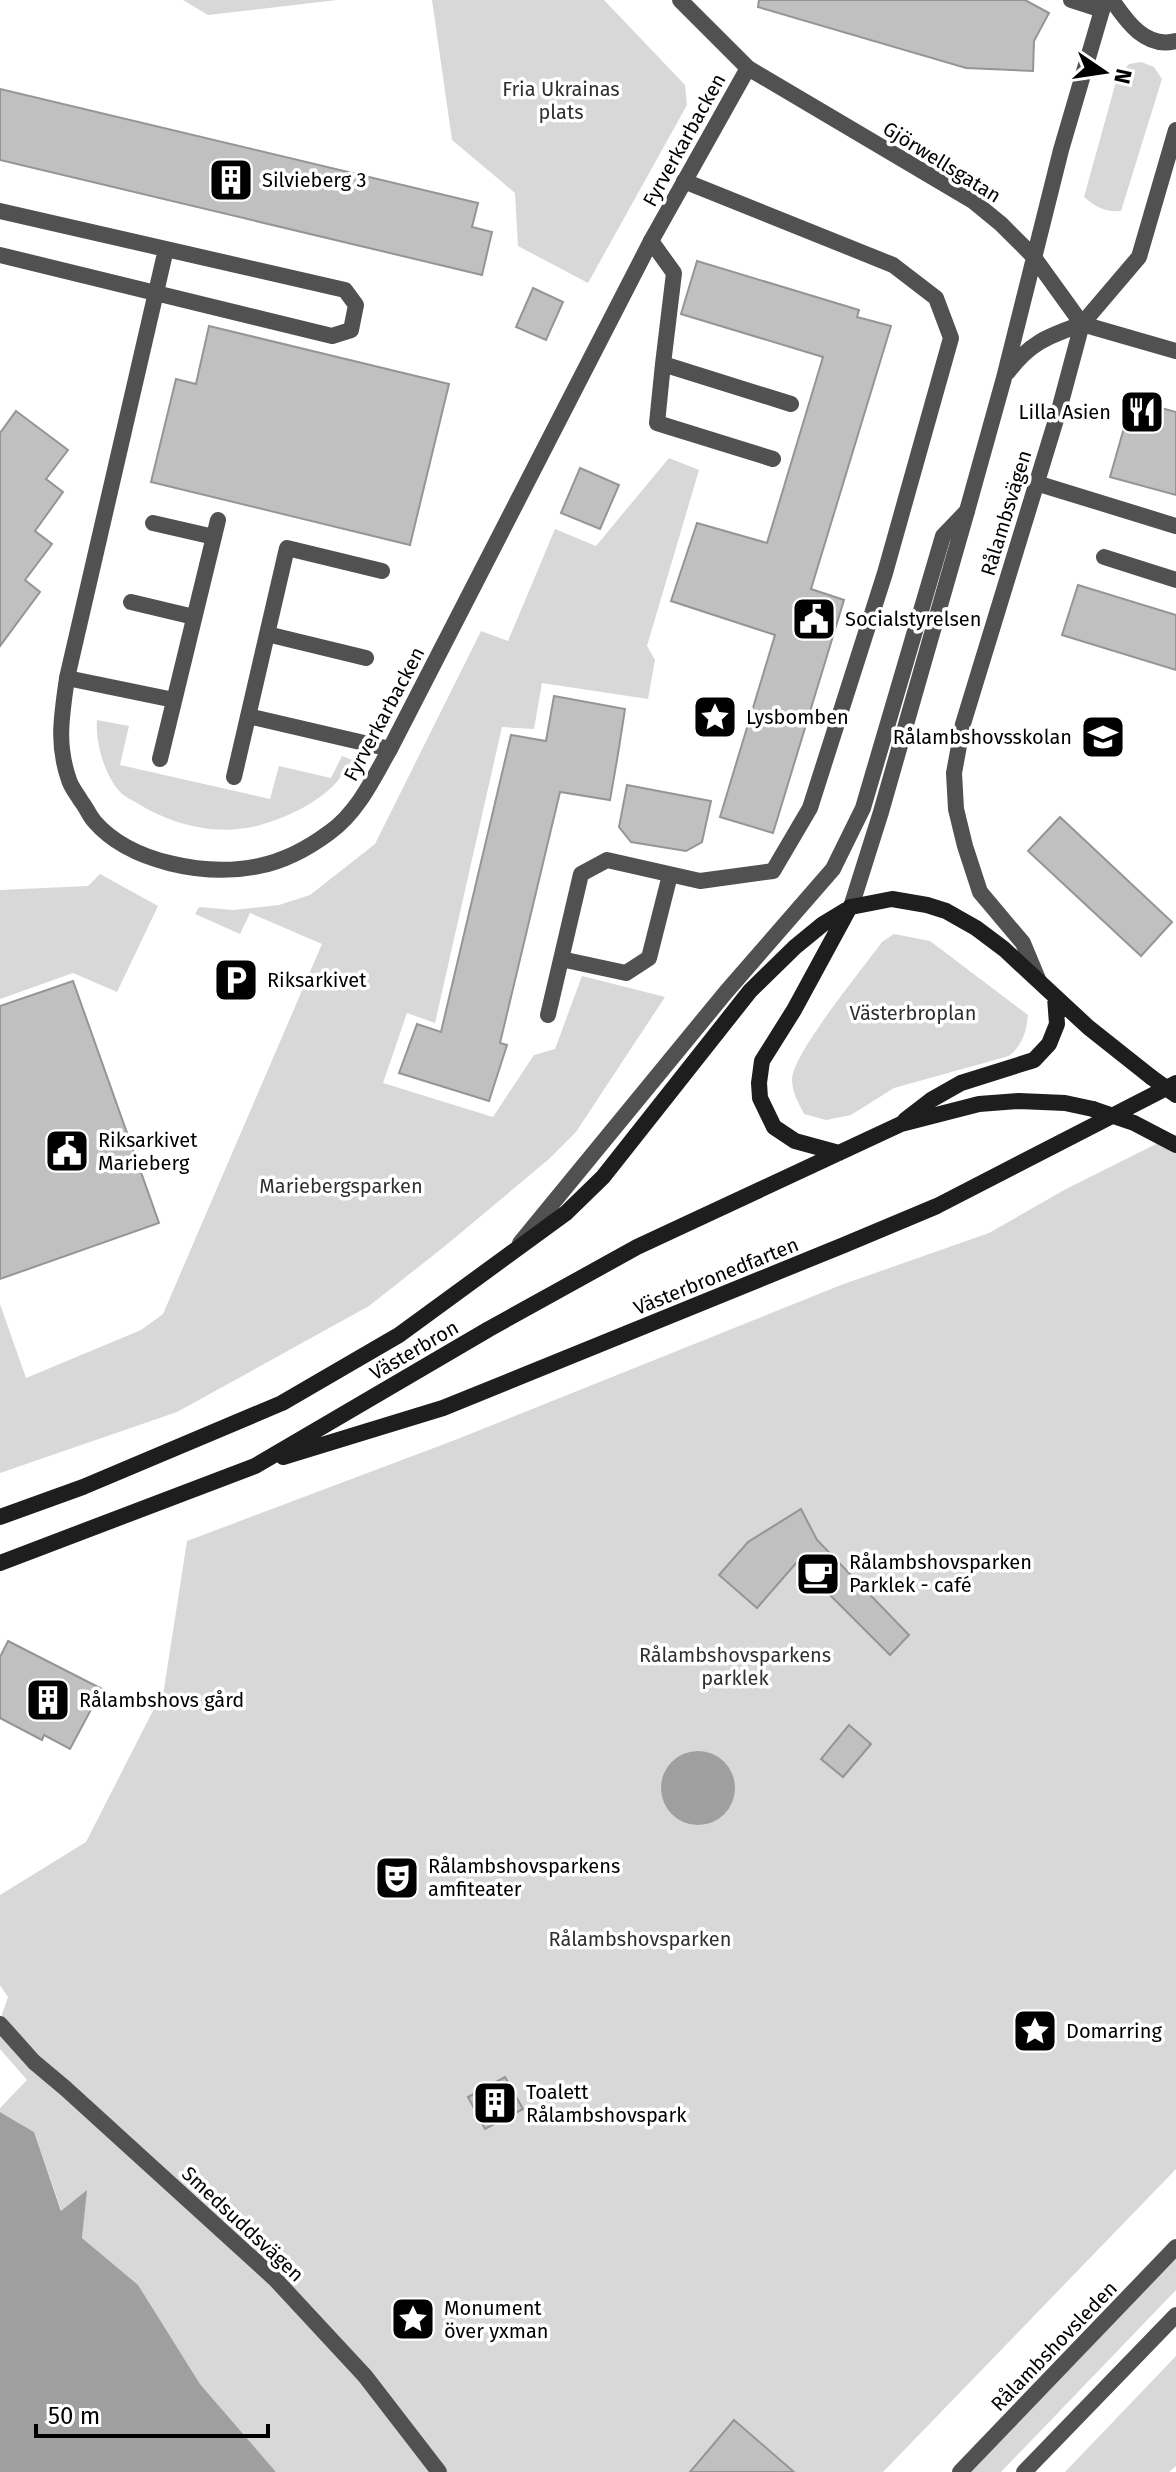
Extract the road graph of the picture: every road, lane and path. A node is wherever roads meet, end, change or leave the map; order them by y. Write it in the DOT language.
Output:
graph roads {
  1 [pos="680,0"];
  2 [pos="1071,0"];
  3 [pos="1106,3"];
  4 [pos="1176,41"];
  5 [pos="748,68"];
  6 [pos="1176,130"];
  7 [pos="684,181"];
  8 [pos="0,211"];
  9 [pos="651,241"];
  10 [pos="166,249"];
  11 [pos="0,255"];
  12 [pos="1033,256"];
  13 [pos="156,294"];
  14 [pos="1082,324"];
  15 [pos="1176,351"];
  16 [pos="663,364"];
  17 [pos="1004,378"];
  18 [pos="791,404"];
  19 [pos="773,459"];
  20 [pos="1036,483"];
  21 [pos="967,511"];
  22 [pos="153,523"];
  23 [pos="1176,526"];
  24 [pos="1104,557"];
  25 [pos="382,571"];
  26 [pos="1176,580"];
  27 [pos="131,602"];
  28 [pos="194,617"];
  29 [pos="267,634"];
  30 [pos="366,658"];
  31 [pos="67,678"];
  32 [pos="174,700"];
  33 [pos="248,716"];
  34 [pos="390,749"];
  35 [pos="160,759"];
  36 [pos="234,777"];
  37 [pos="670,875"];
  38 [pos="851,907"];
  39 [pos="561,959"];
  40 [pos="1038,979"];
  41 [pos="1055,997"];
  42 [pos="548,1015"];
  43 [pos="1176,1083"];
  44 [pos="1176,1095"];
  45 [pos="901,1124"];
  46 [pos="1176,1145"];
  47 [pos="839,1153"];
  48 [pos="514,1250"];
  49 [pos="255,1466"];
  50 [pos="0,1517"];
  51 [pos="0,1563"];
  52 [pos="0,2024"];
  53 [pos="1176,2247"];
  54 [pos="1176,2315"];
  55 [pos="439,2472"];
  56 [pos="960,2472"];
  57 [pos="1024,2472"];
  1 -- 5 [label="street, Gjörwellsgatan"];
  2 -- 3 [label="street"];
  3 -- 4 [label="street"];
  3 -- 12 [label="street, Rålambsvägen"];
  5 -- 7 [label="street, Fyrverkarbacken"];
  5 -- 12 [label="street, Gjörwellsgatan"];
  6 -- 14 [label="street, Rålambsvägen"];
  7 -- 9 [label="street, Fyrverkarbacken"];
  7 -- 37 [label="street"];
  8 -- 10 [label="street"];
  9 -- 16 [label="street"];
  9 -- 34 [label="street, Fyrverkarbacken"];
  10 -- 13 [label="street, Fyrverkarbacken"];
  10 -- 13 [label="street"];
  11 -- 13 [label="street"];
  12 -- 14 [label="street, Gjörwellsgatan"];
  12 -- 17 [label="street, Rålambsvägen"];
  13 -- 31 [label="street, Fyrverkarbacken"];
  14 -- 15 [label="street"];
  14 -- 17 [label="street, Rålambsvägen"];
  14 -- 20 [label="street, Rålambsvägen"];
  16 -- 18 [label="street"];
  16 -- 19 [label="street"];
  17 -- 21 [label="street, Rålambsvägen"];
  20 -- 23 [label="street"];
  20 -- 40 [label="street, Rålambsvägen"];
  21 -- 38 [label="street, Rålambsvägen"];
  21 -- 48 [label="street"];
  22 -- 28 [label="street"];
  24 -- 26 [label="street"];
  25 -- 29 [label="street"];
  27 -- 28 [label="street"];
  28 -- 32 [label="street"];
  29 -- 30 [label="street"];
  29 -- 33 [label="street"];
  31 -- 32 [label="street"];
  31 -- 34 [label="street, Fyrverkarbacken"];
  32 -- 35 [label="street"];
  33 -- 34 [label="street"];
  33 -- 36 [label="street"];
  37 -- 39 [label="street"];
  37 -- 39 [label="street"];
  38 -- 40 [label="main road"];
  38 -- 47 [label="main road"];
  38 -- 48 [label="main road, Västerbron"];
  39 -- 42 [label="street"];
  40 -- 41 [label="main road"];
  41 -- 44 [label="main road, bridge"];
  41 -- 45 [label="main road"];
  43 -- 49 [label="main road, Västerbronedfarten"];
  45 -- 46 [label="main road, bridge"];
  45 -- 47 [label="main road"];
  47 -- 49 [label="main road, Västerbron"];
  48 -- 50 [label="main road, Västerbron"];
  49 -- 51 [label="main road, Västerbron"];
  52 -- 55 [label="street, Smedsuddsvägen"];
  53 -- 56 [label="street, Rålambshovsleden"];
  54 -- 57 [label="street"];
}
